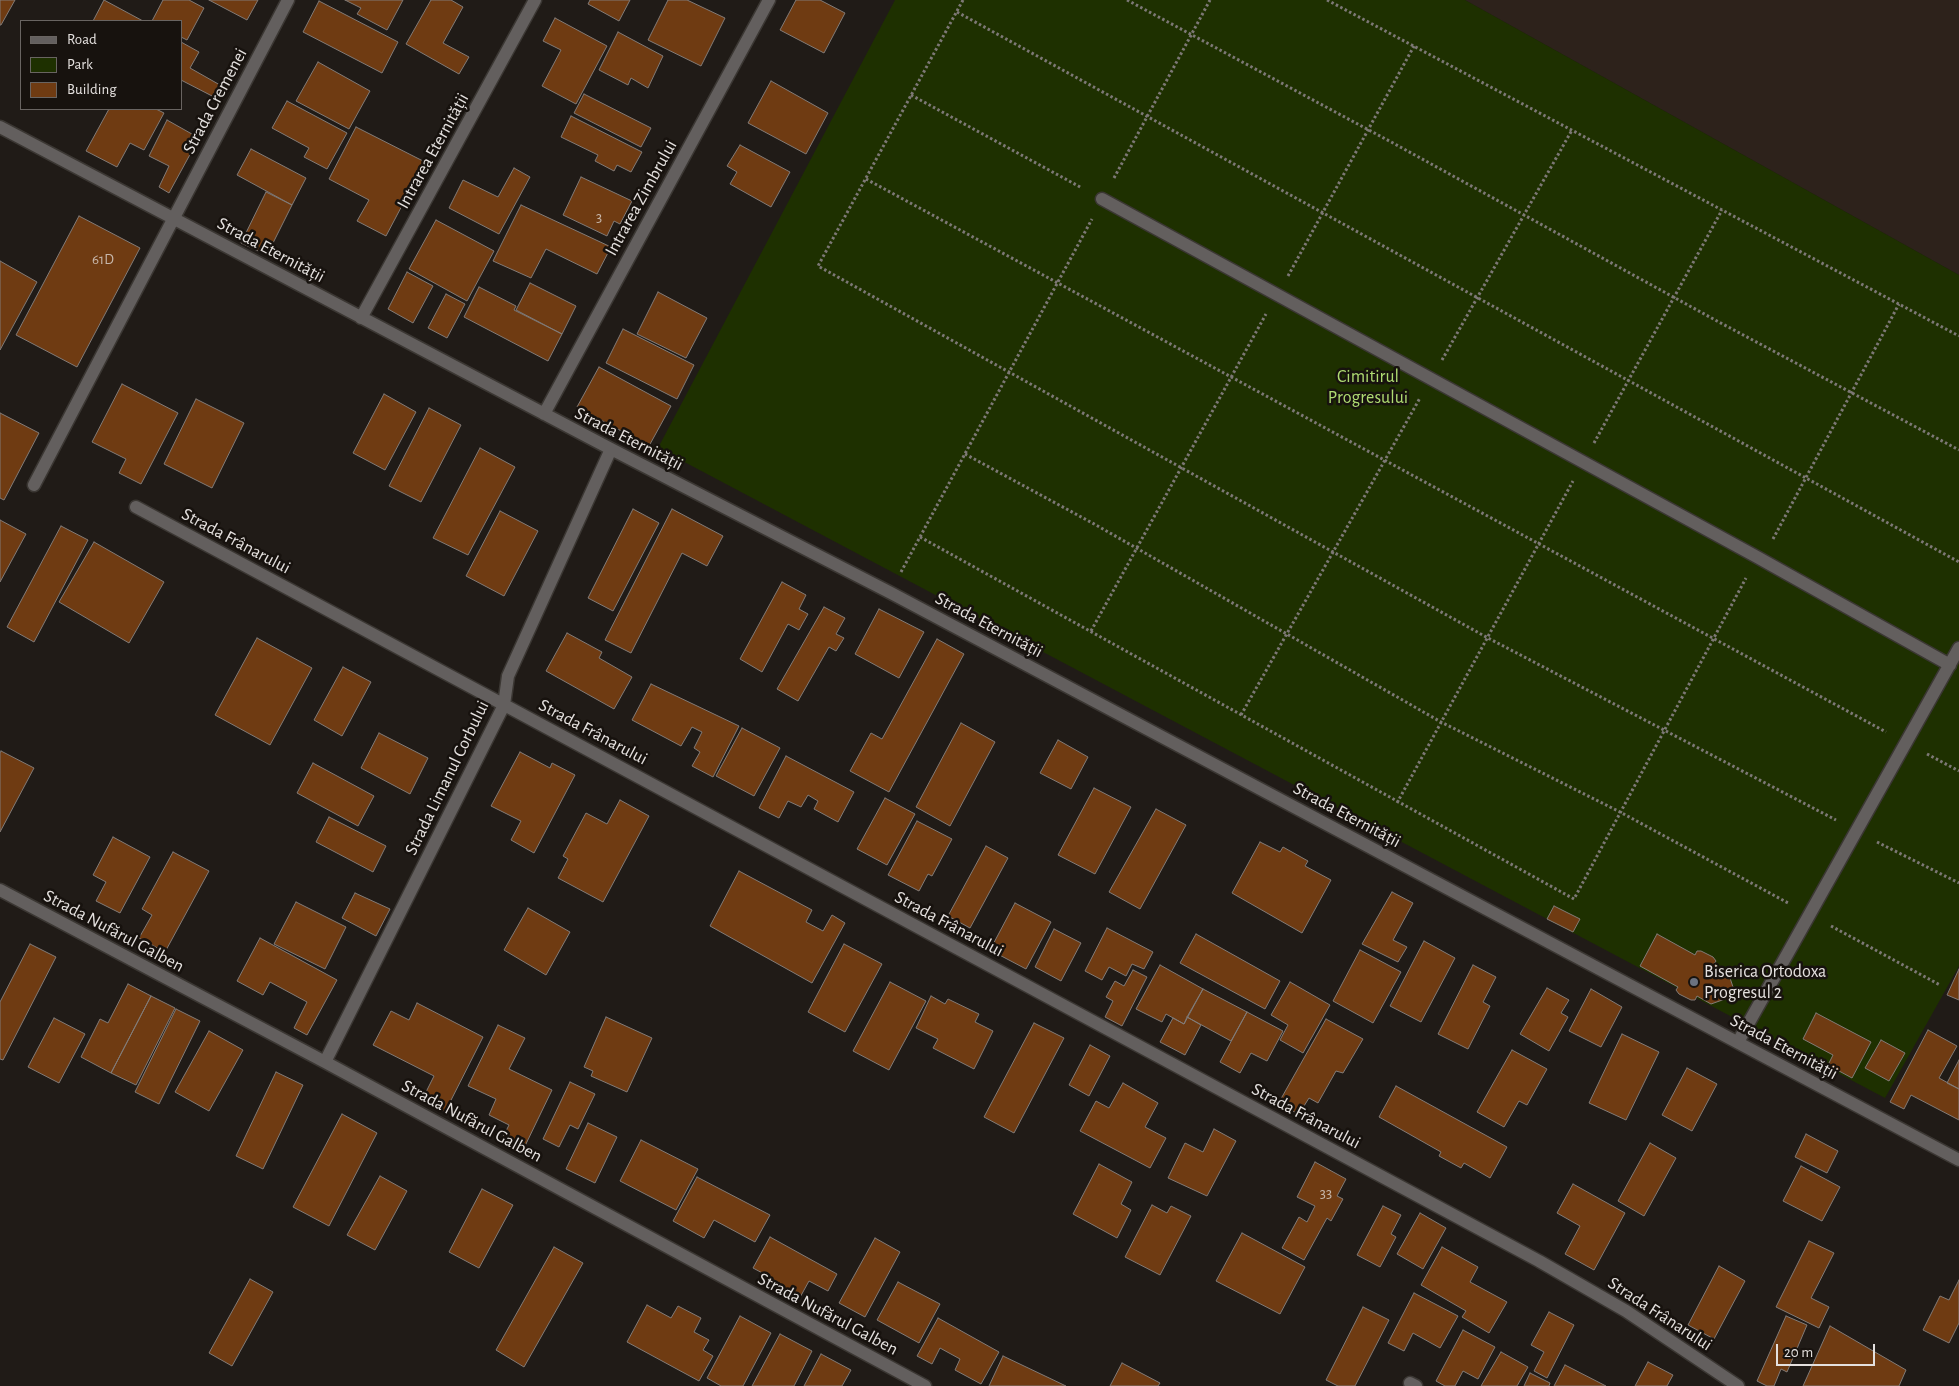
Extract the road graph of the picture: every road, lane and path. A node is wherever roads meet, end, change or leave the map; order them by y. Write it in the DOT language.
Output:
graph roads {
  1 [pos="288,0"];
  2 [pos="534,0"];
  3 [pos="769,0"];
  4 [pos="963,0"];
  5 [pos="1127,0"];
  6 [pos="1210,0"];
  7 [pos="1327,0"];
  8 [pos="957,12"];
  9 [pos="1191,34"];
  10 [pos="1414,46"];
  11 [pos="911,95"];
  12 [pos="1147,116"];
  13 [pos="0,127"];
  14 [pos="1368,130"];
  15 [pos="1572,130"];
  16 [pos="866,179"];
  17 [pos="1102,199"];
  18 [pos="1722,210"];
  19 [pos="1323,212"];
  20 [pos="1524,215"];
  21 [pos="173,218"];
  22 [pos="1057,283"];
  23 [pos="1277,294"];
  24 [pos="1478,297"];
  25 [pos="1674,297"];
  26 [pos="1899,304"];
  27 [pos="362,318"];
  28 [pos="1959,336"];
  29 [pos="1009,372"];
  30 [pos="1231,377"];
  31 [pos="1431,379"];
  32 [pos="1628,381"];
  33 [pos="1852,393"];
  34 [pos="544,414"];
  35 [pos="611,449"];
  36 [pos="1959,450"];
  37 [pos="965,454"];
  38 [pos="1385,461"];
  39 [pos="1584,462"];
  40 [pos="1181,467"];
  41 [pos="1806,480"];
  42 [pos="34,485"];
  43 [pos="136,507"];
  44 [pos="920,537"];
  45 [pos="1539,544"];
  46 [pos="1136,548"];
  47 [pos="1334,552"];
  48 [pos="1757,557"];
  49 [pos="1959,562"];
  50 [pos="891,593"];
  51 [pos="1091,630"];
  52 [pos="1287,634"];
  53 [pos="1488,638"];
  54 [pos="1714,638"];
  55 [pos="1959,648"];
  56 [pos="1950,665"];
  57 [pos="504,705"];
  58 [pos="1241,715"];
  59 [pos="1441,722"];
  60 [pos="1665,730"];
  61 [pos="1906,743"];
  62 [pos="1959,771"];
  63 [pos="1397,803"];
  64 [pos="1620,812"];
  65 [pos="1856,831"];
  66 [pos="1959,883"];
  67 [pos="0,890"];
  68 [pos="1810,915"];
  69 [pos="1940,985"];
  70 [pos="1738,1042"];
  71 [pos="326,1062"];
  72 [pos="1959,1160"];
  73 [pos="926,1386"];
  74 [pos="1738,1386"];
  1 -- 21 [label="street, Strada Cremenei"];
  2 -- 27 [label="street, Intrarea Eternității"];
  3 -- 34 [label="street, Intrarea Zimbrului"];
  4 -- 8 [label="path"];
  5 -- 9 [label="path"];
  6 -- 9 [label="path"];
  7 -- 10 [label="path"];
  8 -- 11 [label="path"];
  8 -- 12 [label="path"];
  9 -- 12 [label="path"];
  9 -- 14 [label="path"];
  10 -- 14 [label="path"];
  10 -- 15 [label="path"];
  11 -- 16 [label="path"];
  11 -- 17 [label="path"];
  12 -- 17 [label="path"];
  12 -- 19 [label="path"];
  13 -- 21 [label="street, Strada Eternității"];
  14 -- 19 [label="path"];
  14 -- 20 [label="path"];
  15 -- 18 [label="path"];
  15 -- 20 [label="path"];
  16 -- 22 [label="path"];
  16 -- 29 [label="path"];
  17 -- 22 [label="path"];
  17 -- 23 [label="street"];
  18 -- 25 [label="path"];
  18 -- 26 [label="path"];
  19 -- 23 [label="path"];
  19 -- 24 [label="path"];
  20 -- 24 [label="path"];
  20 -- 25 [label="path"];
  21 -- 27 [label="street, Strada Eternității"];
  21 -- 42 [label="street, Strada Cremenei"];
  22 -- 29 [label="path"];
  22 -- 30 [label="path"];
  23 -- 30 [label="path"];
  23 -- 31 [label="street"];
  24 -- 31 [label="path"];
  24 -- 32 [label="path"];
  25 -- 32 [label="path"];
  25 -- 33 [label="path"];
  26 -- 28 [label="path"];
  26 -- 33 [label="path"];
  27 -- 34 [label="street, Strada Eternității"];
  29 -- 37 [label="path"];
  29 -- 40 [label="path"];
  30 -- 38 [label="path"];
  30 -- 40 [label="path"];
  31 -- 38 [label="path"];
  31 -- 39 [label="street"];
  32 -- 39 [label="path"];
  32 -- 41 [label="path"];
  33 -- 36 [label="path"];
  33 -- 41 [label="path"];
  34 -- 35 [label="street, Strada Eternității"];
  35 -- 50 [label="street, Strada Eternității"];
  35 -- 57 [label="street, Strada Limanul Corbului"];
  37 -- 44 [label="path"];
  37 -- 46 [label="path"];
  38 -- 45 [label="path"];
  38 -- 47 [label="path"];
  39 -- 45 [label="path"];
  39 -- 48 [label="street"];
  40 -- 46 [label="path"];
  40 -- 47 [label="path"];
  41 -- 48 [label="path"];
  41 -- 49 [label="path"];
  43 -- 57 [label="street, Strada Frânarului"];
  44 -- 50 [label="path"];
  44 -- 51 [label="path"];
  45 -- 53 [label="path"];
  45 -- 54 [label="path"];
  46 -- 51 [label="path"];
  46 -- 52 [label="path"];
  47 -- 52 [label="path"];
  47 -- 53 [label="path"];
  48 -- 54 [label="path"];
  48 -- 56 [label="street"];
  50 -- 70 [label="street, Strada Eternității"];
  51 -- 58 [label="path"];
  52 -- 58 [label="path"];
  52 -- 59 [label="path"];
  53 -- 59 [label="path"];
  53 -- 60 [label="path"];
  54 -- 60 [label="path"];
  54 -- 61 [label="path"];
  55 -- 56 [label="street"];
  56 -- 61 [label="street"];
  57 -- 71 [label="street, Strada Limanul Corbului"];
  57 -- 74 [label="street, Strada Frânarului"];
  58 -- 63 [label="path"];
  59 -- 63 [label="path"];
  59 -- 64 [label="path"];
  60 -- 64 [label="path"];
  60 -- 65 [label="path"];
  61 -- 62 [label="path"];
  61 -- 65 [label="street"];
  63 -- 64 [label="path"];
  64 -- 68 [label="path"];
  65 -- 66 [label="path"];
  65 -- 68 [label="street"];
  67 -- 71 [label="street, Strada Nufărul Galben"];
  68 -- 69 [label="path"];
  68 -- 70 [label="street"];
  70 -- 72 [label="street, Strada Eternității"];
  71 -- 73 [label="street, Strada Nufărul Galben"];
}
